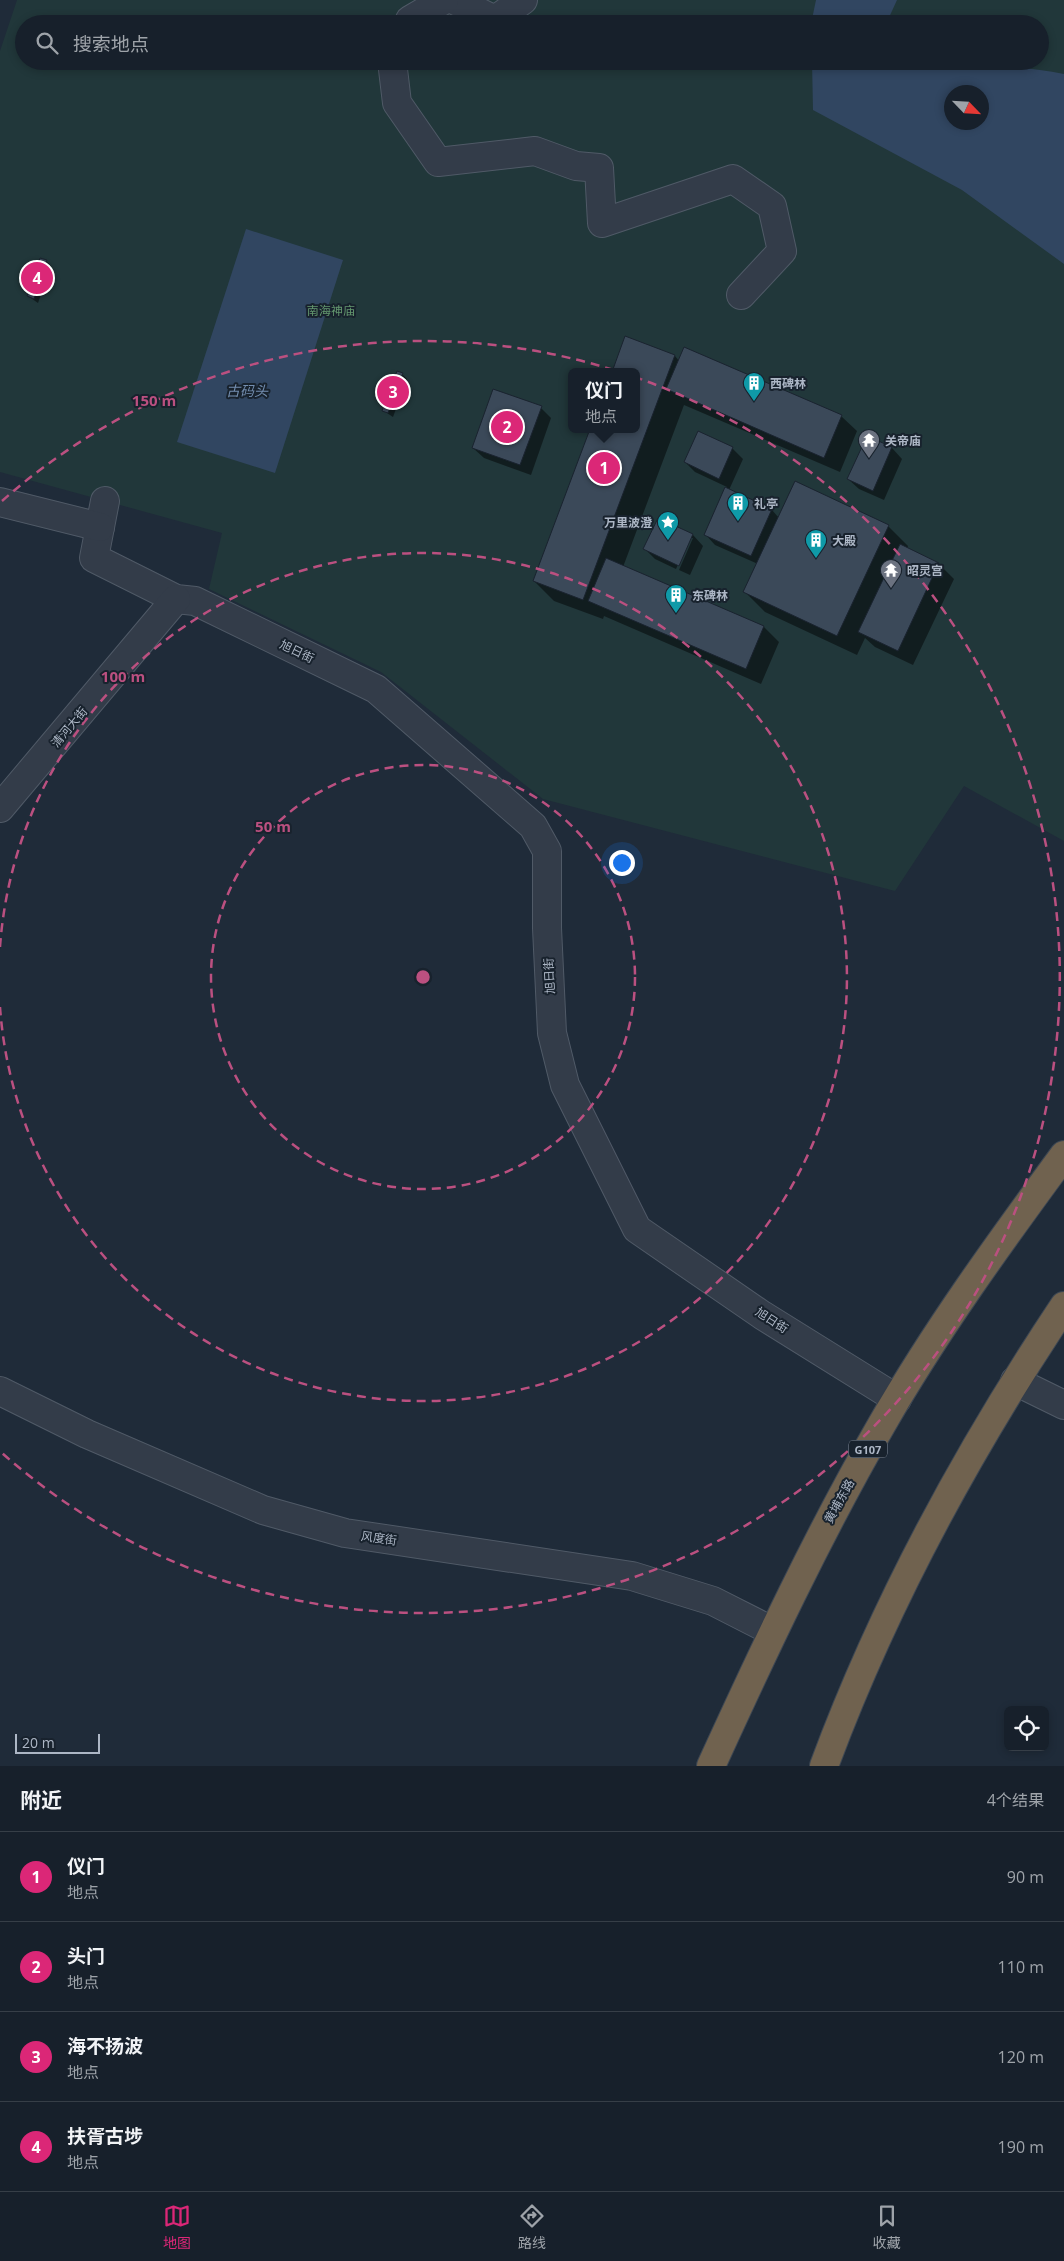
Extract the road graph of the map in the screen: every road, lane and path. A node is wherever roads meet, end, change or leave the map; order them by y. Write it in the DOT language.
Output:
graph roads {
  1 [pos="444,0"];
  2 [pos="454,0"];
  3 [pos="523,0"];
  4 [pos="418,15"];
  5 [pos="485,15"];
  6 [pos="502,15"];
  7 [pos="393,70"];
  8 [pos="741,295"];
  9 [pos="0,502"];
  10 [pos="176,600"];
  11 [pos="0,808"];
  12 [pos="1064,1154"];
  13 [pos="1064,1306"];
  14 [pos="1015,1381"];
  15 [pos="0,1391"];
  16 [pos="897,1399"];
  17 [pos="1064,1405"];
  18 [pos="772,1631"];
  19 [pos="711,1766"];
  20 [pos="824,1766"];
  1 -- 4 [label="street"];
  2 -- 5 [label="street"];
  3 -- 6 [label="street"];
  7 -- 8 [label="street"];
  9 -- 10 [label="street, 旭日街"];
  10 -- 11 [label="street, 清河大街"];
  10 -- 16 [label="street, 旭日街"];
  12 -- 16 [label="highway, 黄埔东路 / G107"];
  13 -- 14 [label="highway"];
  14 -- 17 [label="street"];
  14 -- 20 [label="highway"];
  15 -- 18 [label="street, 风度街"];
  16 -- 18 [label="highway, 黄埔东路 / G107"];
  18 -- 19 [label="highway, 黄埔东路 / G107"];
}
